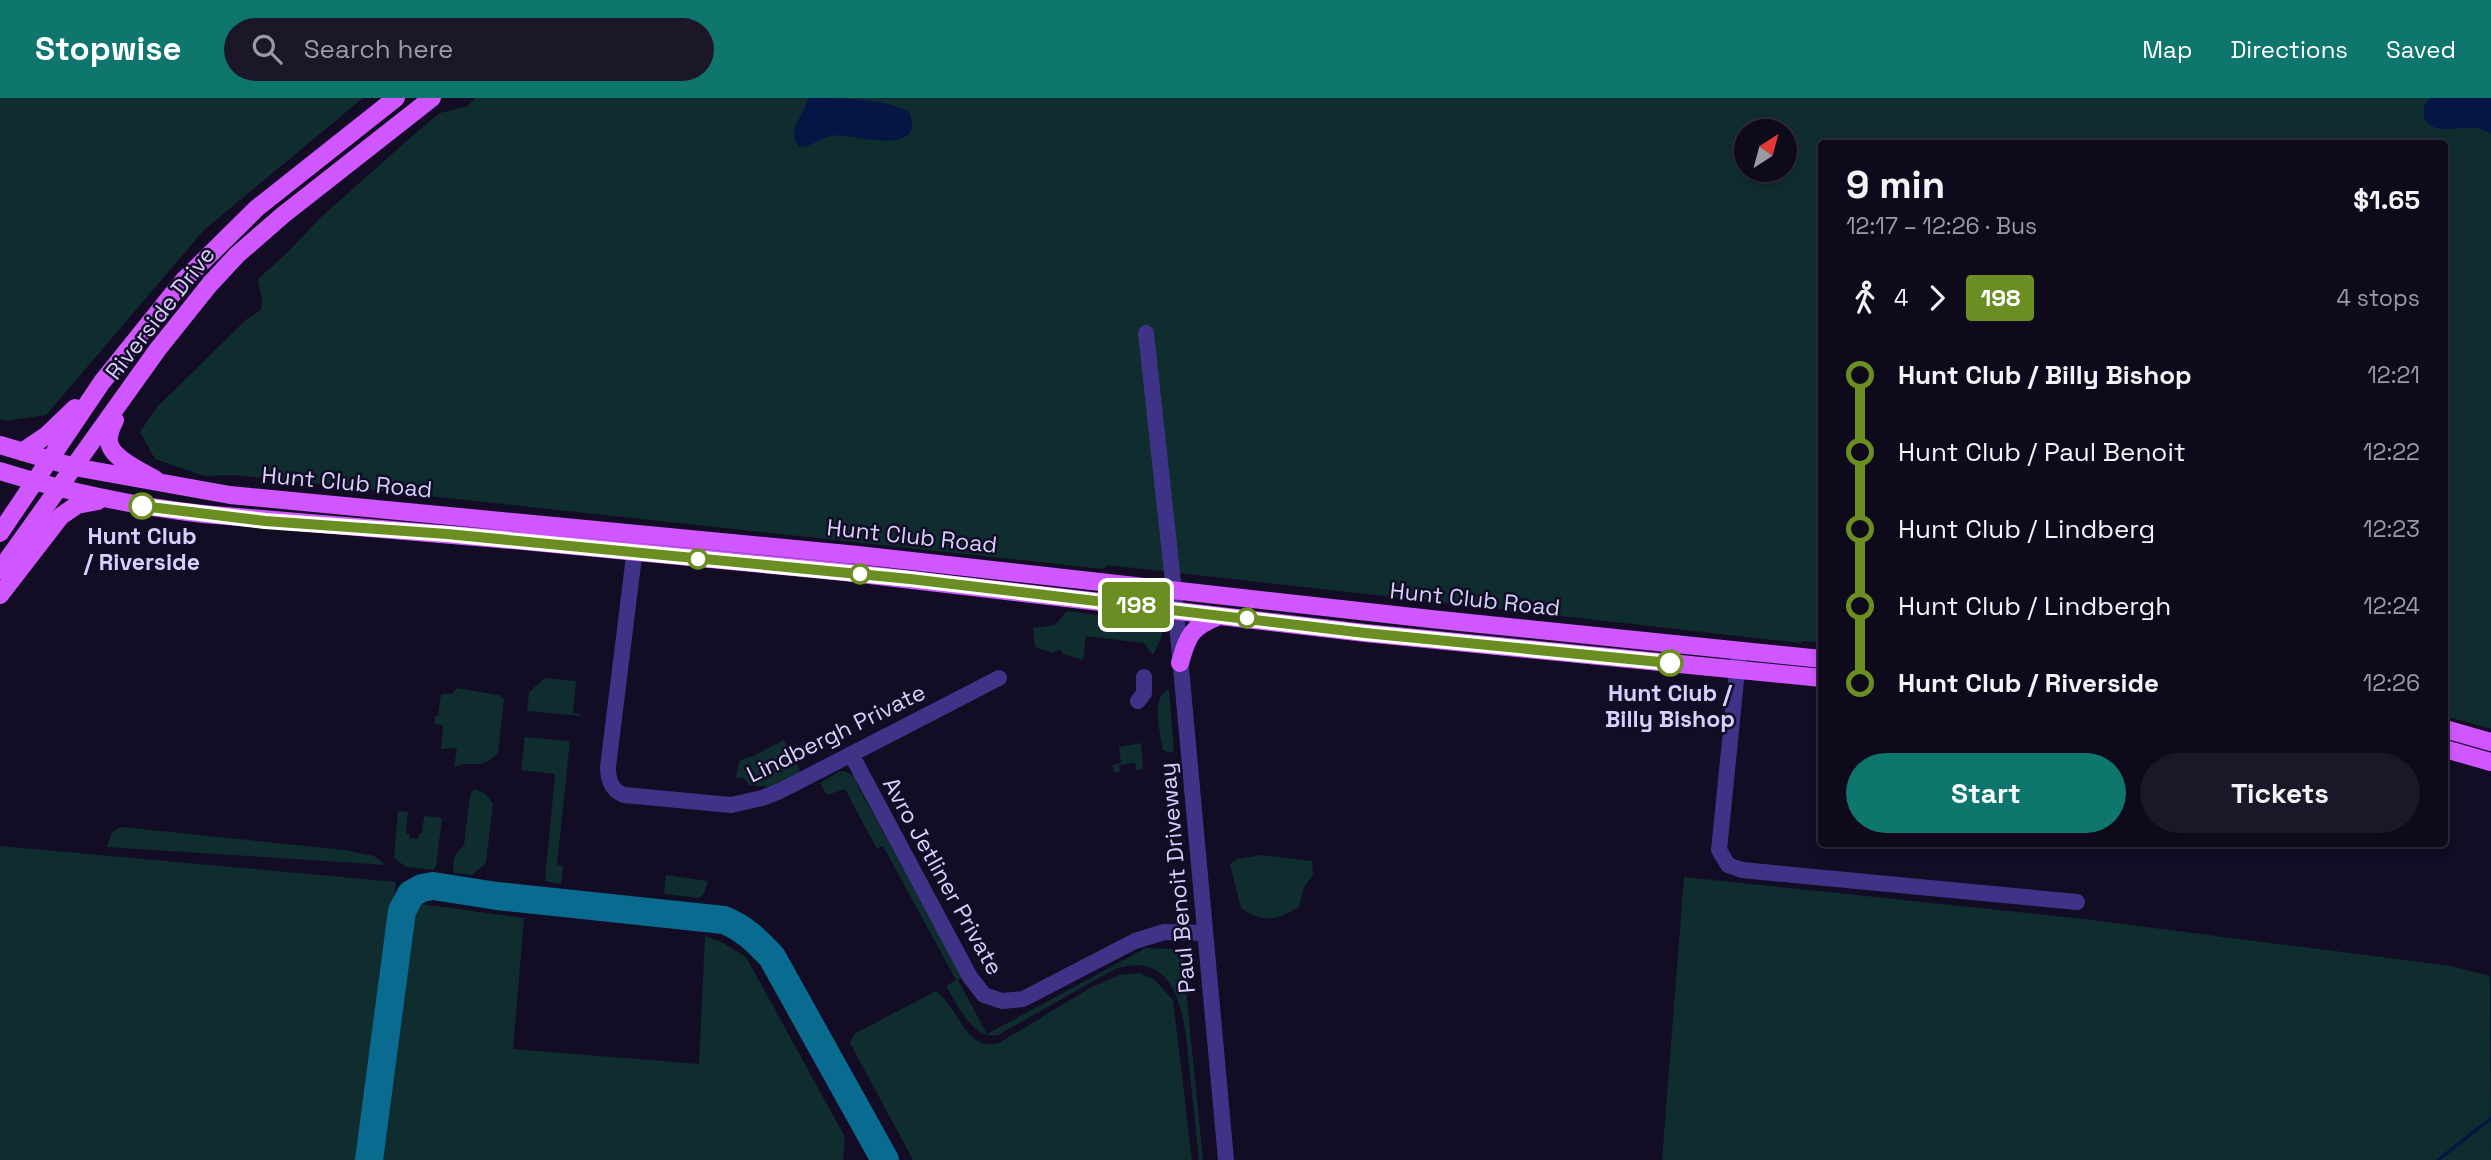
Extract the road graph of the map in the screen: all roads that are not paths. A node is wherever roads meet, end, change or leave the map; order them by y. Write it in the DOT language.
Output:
graph roads {
  1 [pos="396,98"];
  2 [pos="432,98"];
  3 [pos="1146,333"];
  4 [pos="102,382"];
  5 [pos="131,389"];
  6 [pos="0,445"];
  7 [pos="22,452"];
  8 [pos="49,460"];
  9 [pos="74,467"];
  10 [pos="0,471"];
  11 [pos="35,481"];
  12 [pos="164,484"];
  13 [pos="59,488"];
  14 [pos="108,500"];
  15 [pos="401,512"];
  16 [pos="400,530"];
  17 [pos="0,533"];
  18 [pos="637,533"];
  19 [pos="635,552"];
  20 [pos="0,570"];
  21 [pos="1174,591"];
  22 [pos="0,595"];
  23 [pos="1175,609"];
  24 [pos="1221,615"];
  25 [pos="1739,651"];
  26 [pos="1818,659"];
  27 [pos="1180,663"];
  28 [pos="1737,670"];
  29 [pos="999,678"];
  30 [pos="1818,678"];
  31 [pos="2448,730"];
  32 [pos="2491,742"];
  33 [pos="2448,750"];
  34 [pos="851,754"];
  35 [pos="2491,762"];
  36 [pos="2077,902"];
  37 [pos="1205,933"];
  38 [pos="1226,1160"];
  1 -- 4 [label="main road, Riverside Drive"];
  2 -- 5 [label="main road, Riverside Drive"];
  3 -- 21 [label="street, Paul Benoit Driveway"];
  4 -- 7 [label="main road"];
  4 -- 8 [label="main road, Riverside Drive"];
  5 -- 9 [label="main road, Riverside Drive"];
  5 -- 12 [label="main road"];
  6 -- 7 [label="main road, Hunt Club Road"];
  7 -- 8 [label="main road, Hunt Club Road"];
  8 -- 9 [label="main road, Hunt Club Road"];
  8 -- 11 [label="main road, Riverside Drive"];
  9 -- 12 [label="main road, Hunt Club Road"];
  9 -- 13 [label="main road, Riverside Drive"];
  10 -- 11 [label="main road, Hunt Club Road"];
  11 -- 13 [label="main road, Hunt Club Road"];
  11 -- 17 [label="main road, Riverside Drive"];
  12 -- 15 [label="main road, Hunt Club Road"];
  13 -- 14 [label="main road, Hunt Club Road"];
  13 -- 20 [label="main road, Riverside Drive"];
  14 -- 16 [label="main road, Hunt Club Road"];
  14 -- 22 [label="main road"];
  15 -- 16 [label="main road"];
  15 -- 18 [label="main road, Hunt Club Road"];
  16 -- 19 [label="main road, Hunt Club Road"];
  18 -- 19 [label="street, Lindbergh Private"];
  18 -- 21 [label="main road, Hunt Club Road"];
  19 -- 23 [label="main road, Hunt Club Road"];
  19 -- 34 [label="street, Lindbergh Private"];
  21 -- 23 [label="street, Paul Benoit Driveway"];
  21 -- 25 [label="main road, Hunt Club Road"];
  23 -- 24 [label="main road, Hunt Club Road"];
  23 -- 27 [label="street, Paul Benoit Driveway"];
  24 -- 27 [label="main road"];
  24 -- 28 [label="main road, Hunt Club Road"];
  25 -- 26 [label="main road, Hunt Club Road"];
  25 -- 28 [label="street"];
  27 -- 37 [label="street, Paul Benoit Driveway"];
  28 -- 30 [label="main road, Hunt Club Road"];
  28 -- 36 [label="street"];
  29 -- 34 [label="street, Lindbergh Private"];
  31 -- 32 [label="main road"];
  33 -- 35 [label="main road"];
  34 -- 37 [label="street, Avro Jetliner Private"];
  37 -- 38 [label="street, Paul Benoit Driveway"];
}
